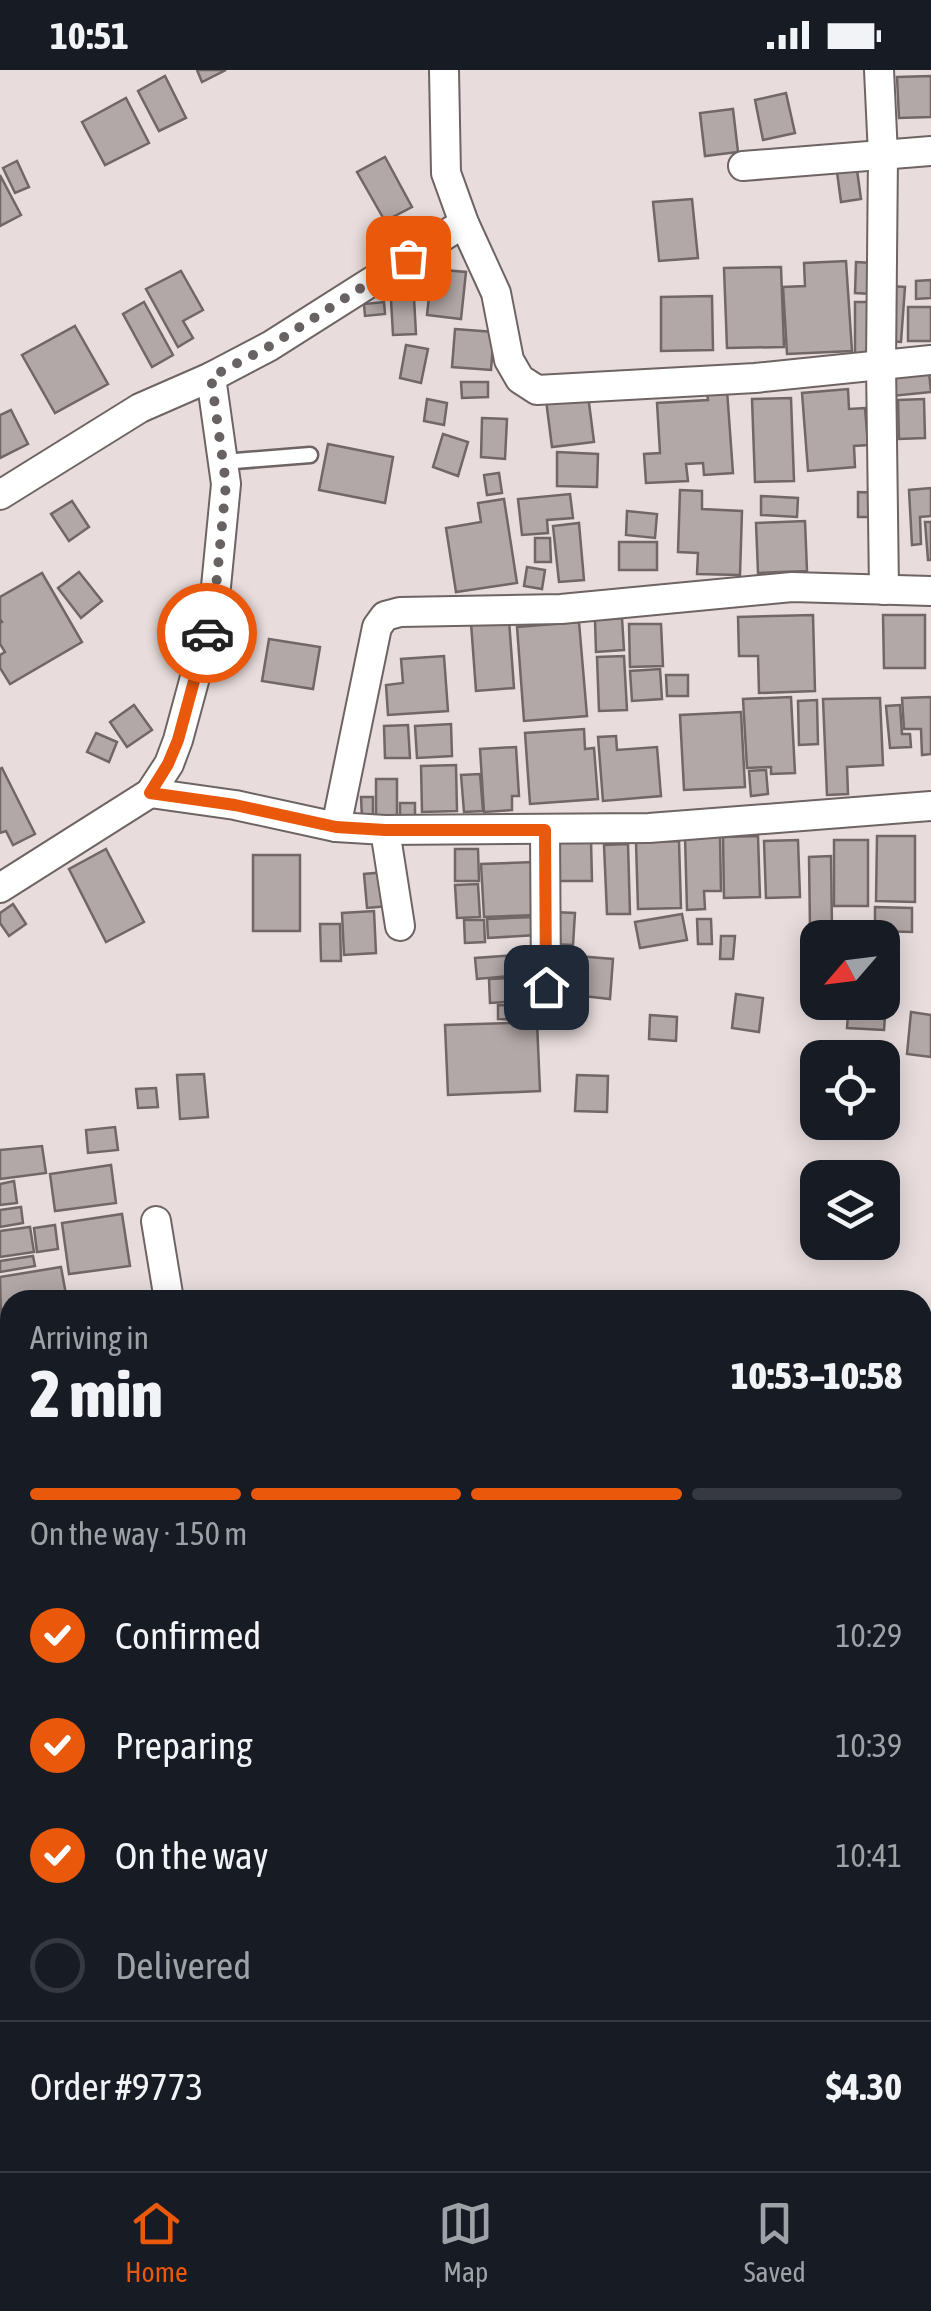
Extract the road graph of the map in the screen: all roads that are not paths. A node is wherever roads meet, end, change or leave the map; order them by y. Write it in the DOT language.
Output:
graph roads {
  1 [pos="444,70"];
  2 [pos="879,70"];
  3 [pos="931,150"];
  4 [pos="882,155"];
  5 [pos="743,166"];
  6 [pos="464,224"];
  7 [pos="931,360"];
  8 [pos="880,364"];
  9 [pos="211,377"];
  10 [pos="310,455"];
  11 [pos="223,462"];
  12 [pos="0,496"];
  13 [pos="884,590"];
  14 [pos="931,591"];
  15 [pos="150,793"];
  16 [pos="931,806"];
  17 [pos="336,827"];
  18 [pos="385,830"];
  19 [pos="545,830"];
  20 [pos="0,888"];
  21 [pos="400,926"];
  22 [pos="546,987"];
  23 [pos="156,1221"];
  24 [pos="167,1290"];
  1 -- 6 [label="street"];
  2 -- 4 [label="street"];
  3 -- 4 [label="street"];
  4 -- 5 [label="street"];
  4 -- 8 [label="street"];
  6 -- 8 [label="street"];
  6 -- 9 [label="street"];
  7 -- 8 [label="street"];
  8 -- 13 [label="street"];
  9 -- 11 [label="street"];
  9 -- 12 [label="street"];
  10 -- 11 [label="lane"];
  11 -- 15 [label="street"];
  13 -- 14 [label="street"];
  13 -- 17 [label="street"];
  15 -- 17 [label="street"];
  15 -- 20 [label="street"];
  16 -- 19 [label="street"];
  17 -- 18 [label="street"];
  18 -- 19 [label="street"];
  18 -- 21 [label="street"];
  19 -- 22 [label="street"];
  23 -- 24 [label="street"];
}
